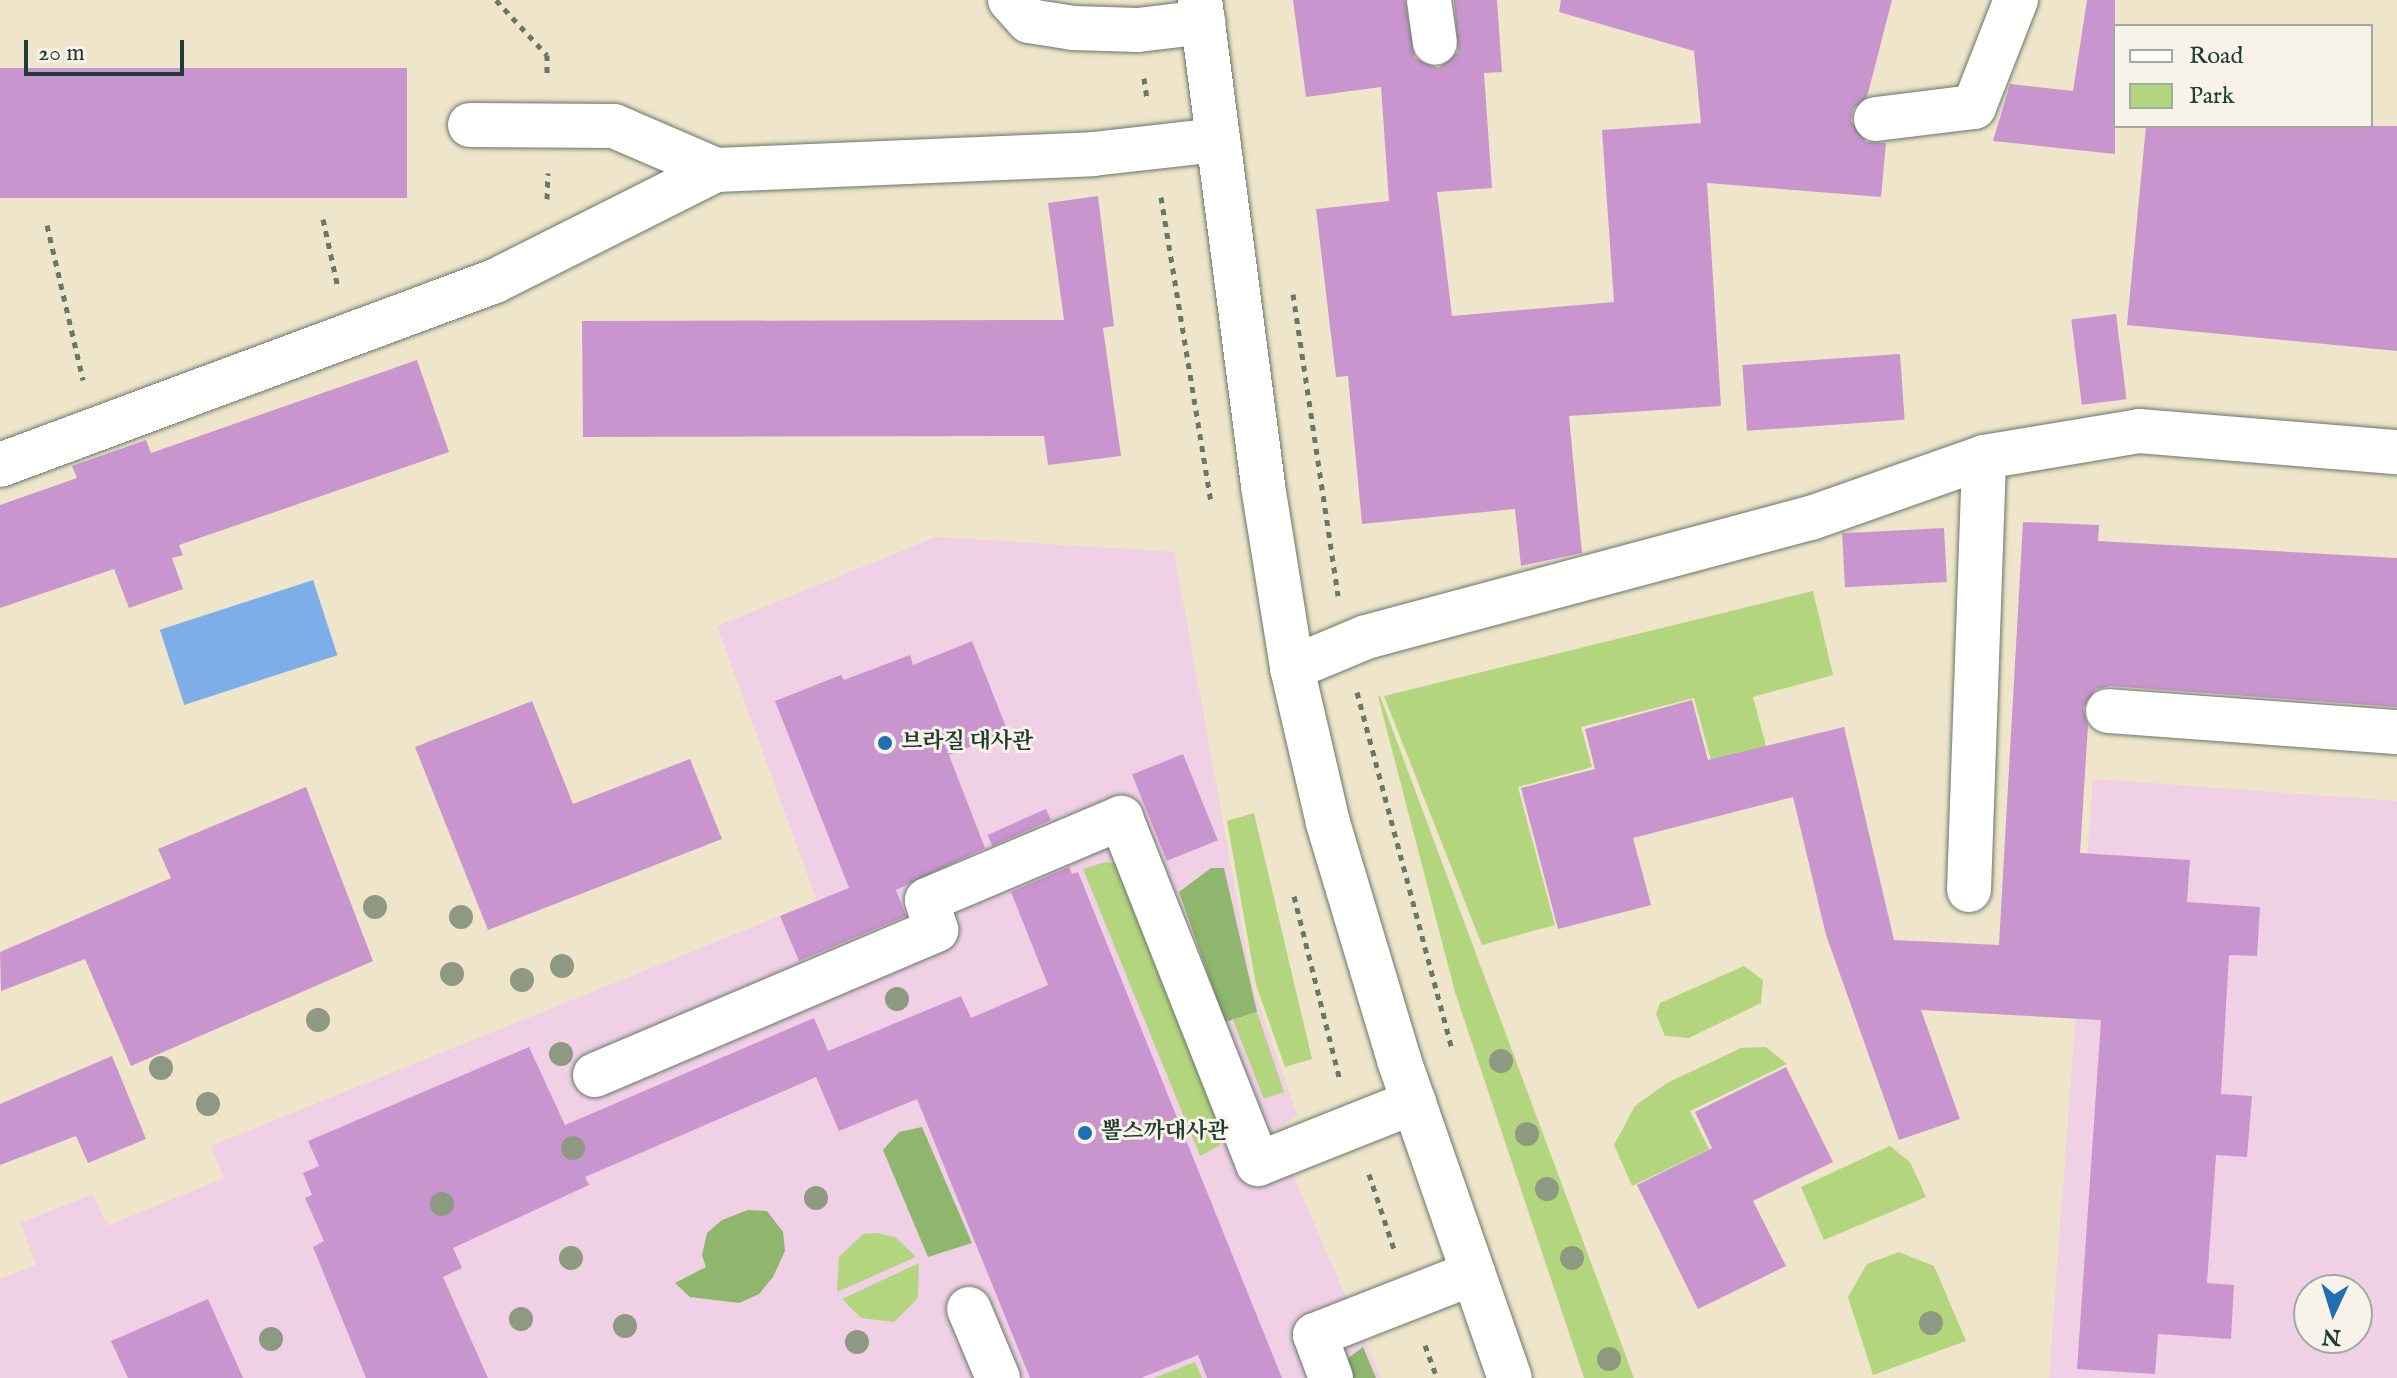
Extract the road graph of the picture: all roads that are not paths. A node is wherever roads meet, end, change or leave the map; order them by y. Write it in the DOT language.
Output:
graph roads {
  1 [pos="1010,0"];
  2 [pos="1429,0"];
  3 [pos="2016,0"];
  4 [pos="1202,11"];
  5 [pos="1435,43"];
  6 [pos="1876,119"];
  7 [pos="470,125"];
  8 [pos="1218,140"];
  9 [pos="716,170"];
  10 [pos="2397,452"];
  11 [pos="1984,457"];
  12 [pos="0,465"];
  13 [pos="1292,668"];
  14 [pos="2108,711"];
  15 [pos="2397,732"];
  16 [pos="1969,890"];
  17 [pos="595,1075"];
  18 [pos="1414,1102"];
  19 [pos="1473,1273"];
  20 [pos="969,1309"];
  21 [pos="998,1378"];
  22 [pos="1331,1378"];
  23 [pos="1510,1378"];
  1 -- 4 [label="street"];
  2 -- 5 [label="street"];
  3 -- 6 [label="street"];
  4 -- 8 [label="street"];
  7 -- 9 [label="street"];
  8 -- 9 [label="street"];
  8 -- 13 [label="street"];
  9 -- 12 [label="street"];
  10 -- 11 [label="street"];
  11 -- 13 [label="street"];
  11 -- 16 [label="street"];
  13 -- 18 [label="street"];
  14 -- 15 [label="street"];
  17 -- 18 [label="street"];
  18 -- 19 [label="street"];
  19 -- 22 [label="street"];
  19 -- 23 [label="street"];
  20 -- 21 [label="street"];
}
